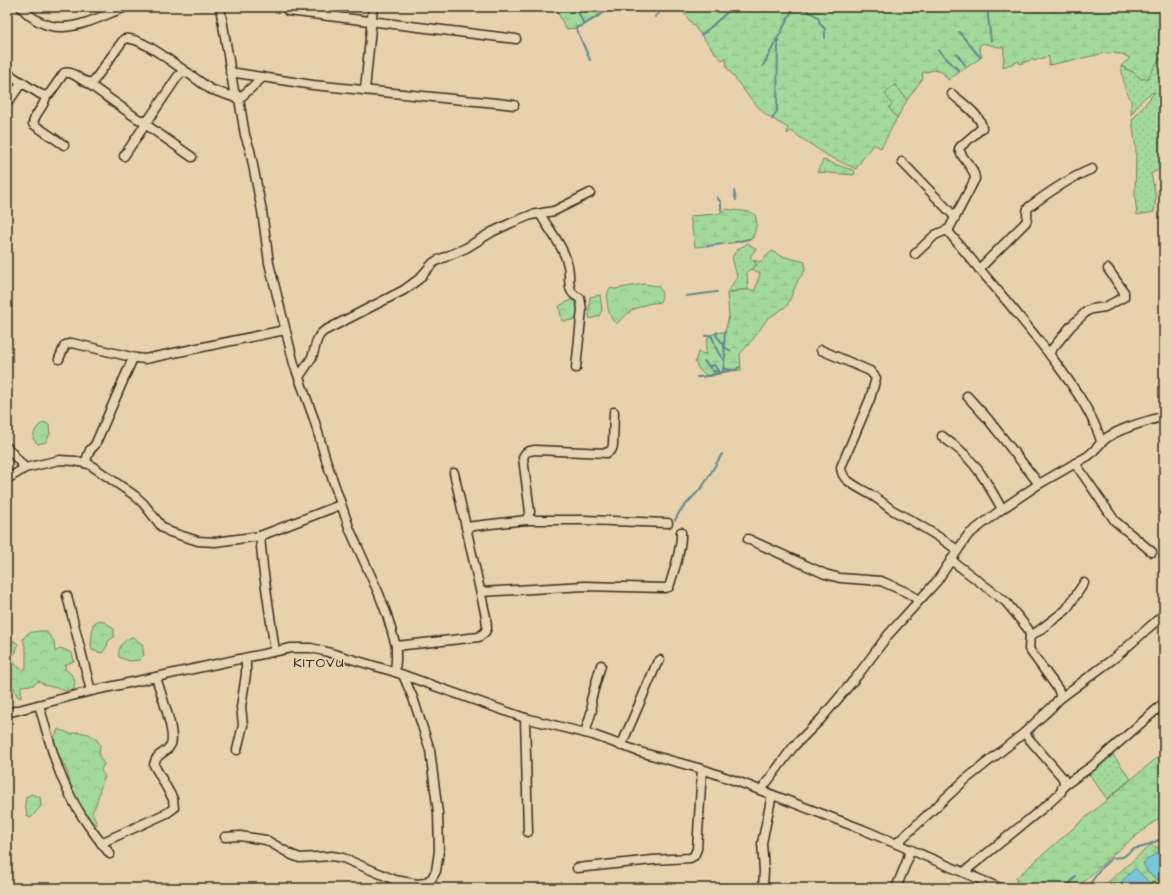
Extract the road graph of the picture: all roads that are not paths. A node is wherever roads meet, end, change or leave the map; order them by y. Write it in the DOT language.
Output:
graph roads {
  1 [pos="21,7"];
  2 [pos="126,7"];
  3 [pos="220,7"];
  4 [pos="373,7"];
  5 [pos="288,11"];
  6 [pos="371,21"];
  7 [pos="516,39"];
  8 [pos="230,72"];
  9 [pos="7,73"];
  10 [pos="188,74"];
  11 [pos="263,77"];
  12 [pos="85,82"];
  13 [pos="25,85"];
  14 [pos="365,90"];
  15 [pos="952,94"];
  16 [pos="46,96"];
  17 [pos="239,99"];
  18 [pos="7,104"];
  19 [pos="514,106"];
  20 [pos="147,122"];
  21 [pos="64,145"];
  22 [pos="124,156"];
  23 [pos="192,157"];
  24 [pos="902,162"];
  25 [pos="1092,169"];
  26 [pos="590,193"];
  27 [pos="540,214"];
  28 [pos="954,218"];
  29 [pos="947,230"];
  30 [pos="915,254"];
  31 [pos="980,269"];
  32 [pos="1108,269"];
  33 [pos="285,330"];
  34 [pos="821,350"];
  35 [pos="1049,353"];
  36 [pos="133,358"];
  37 [pos="59,359"];
  38 [pos="576,368"];
  39 [pos="299,377"];
  40 [pos="967,396"];
  41 [pos="614,412"];
  42 [pos="1164,416"];
  43 [pos="942,436"];
  44 [pos="1101,441"];
  45 [pos="7,447"];
  46 [pos="85,463"];
  47 [pos="1075,463"];
  48 [pos="25,468"];
  49 [pos="454,473"];
  50 [pos="7,479"];
  51 [pos="1039,484"];
  52 [pos="340,505"];
  53 [pos="1002,509"];
  54 [pos="526,520"];
  55 [pos="668,523"];
  56 [pos="466,527"];
  57 [pos="681,532"];
  58 [pos="260,536"];
  59 [pos="748,539"];
  60 [pos="957,550"];
  61 [pos="1152,552"];
  62 [pos="951,560"];
  63 [pos="1084,583"];
  64 [pos="481,592"];
  65 [pos="67,596"];
  66 [pos="919,600"];
  67 [pos="1164,614"];
  68 [pos="1030,635"];
  69 [pos="396,646"];
  70 [pos="275,651"];
  71 [pos="246,658"];
  72 [pos="660,660"];
  73 [pos="601,665"];
  74 [pos="395,672"];
  75 [pos="403,675"];
  76 [pos="156,677"];
  77 [pos="1058,689"];
  78 [pos="91,691"];
  79 [pos="1067,694"];
  80 [pos="1058,700"];
  81 [pos="1164,703"];
  82 [pos="39,705"];
  83 [pos="7,713"];
  84 [pos="525,718"];
  85 [pos="585,733"];
  86 [pos="1024,733"];
  87 [pos="621,746"];
  88 [pos="237,750"];
  89 [pos="702,769"];
  90 [pos="1067,779"];
  91 [pos="761,790"];
  92 [pos="772,795"];
  93 [pos="528,832"];
  94 [pos="225,837"];
  95 [pos="101,843"];
  96 [pos="897,843"];
  97 [pos="910,849"];
  98 [pos="110,854"];
  99 [pos="577,868"];
  100 [pos="964,872"];
  101 [pos="763,888"];
  102 [pos="896,888"];
  103 [pos="1000,888"];
  1 -- 2 [label="street"];
  3 -- 8 [label="street"];
  4 -- 6 [label="street"];
  5 -- 6 [label="street"];
  6 -- 7 [label="street"];
  6 -- 14 [label="street"];
  8 -- 11 [label="street"];
  8 -- 17 [label="street"];
  9 -- 13 [label="street"];
  10 -- 12 [label="street"];
  10 -- 17 [label="street"];
  10 -- 20 [label="street"];
  11 -- 14 [label="street"];
  11 -- 17 [label="street"];
  12 -- 16 [label="street"];
  12 -- 20 [label="street"];
  13 -- 16 [label="street"];
  13 -- 18 [label="street"];
  14 -- 19 [label="street"];
  15 -- 28 [label="street"];
  16 -- 21 [label="street"];
  17 -- 33 [label="street"];
  20 -- 22 [label="street"];
  20 -- 23 [label="street"];
  24 -- 28 [label="street"];
  25 -- 31 [label="street"];
  26 -- 27 [label="street"];
  27 -- 38 [label="street"];
  27 -- 39 [label="street"];
  28 -- 29 [label="street"];
  29 -- 30 [label="street"];
  29 -- 31 [label="street"];
  31 -- 35 [label="street"];
  32 -- 35 [label="street"];
  33 -- 36 [label="street"];
  33 -- 39 [label="street"];
  34 -- 60 [label="street"];
  35 -- 44 [label="street"];
  36 -- 37 [label="street"];
  36 -- 46 [label="street"];
  39 -- 52 [label="street"];
  40 -- 51 [label="street"];
  41 -- 54 [label="street"];
  42 -- 44 [label="street"];
  43 -- 53 [label="street"];
  44 -- 47 [label="street"];
  45 -- 48 [label="street"];
  46 -- 48 [label="street"];
  46 -- 58 [label="street"];
  47 -- 51 [label="street"];
  47 -- 61 [label="street"];
  48 -- 50 [label="street"];
  49 -- 56 [label="street"];
  51 -- 53 [label="street"];
  52 -- 58 [label="street"];
  52 -- 69 [label="street"];
  53 -- 60 [label="street"];
  54 -- 55 [label="street"];
  54 -- 56 [label="street"];
  56 -- 64 [label="street"];
  57 -- 64 [label="street"];
  58 -- 70 [label="street"];
  59 -- 66 [label="street"];
  60 -- 62 [label="street"];
  62 -- 66 [label="street"];
  62 -- 68 [label="street"];
  63 -- 68 [label="street"];
  64 -- 69 [label="street"];
  65 -- 78 [label="street"];
  66 -- 91 [label="street"];
  67 -- 79 [label="street"];
  68 -- 77 [label="street"];
  69 -- 74 [label="street"];
  70 -- 71 [label="street"];
  70 -- 74 [label="street"];
  71 -- 76 [label="street"];
  71 -- 88 [label="street"];
  72 -- 87 [label="street"];
  73 -- 85 [label="street"];
  74 -- 75 [label="street"];
  75 -- 84 [label="street"];
  75 -- 94 [label="street"];
  76 -- 78 [label="street"];
  76 -- 95 [label="street"];
  77 -- 79 [label="street"];
  77 -- 80 [label="street"];
  78 -- 82 [label="street"];
  79 -- 80 [label="street"];
  80 -- 86 [label="street"];
  81 -- 90 [label="street"];
  82 -- 83 [label="street"];
  82 -- 95 [label="street"];
  84 -- 85 [label="street"];
  84 -- 93 [label="street"];
  85 -- 87 [label="street"];
  86 -- 90 [label="street"];
  86 -- 96 [label="street"];
  87 -- 89 [label="street"];
  89 -- 91 [label="street"];
  89 -- 99 [label="street"];
  90 -- 100 [label="street"];
  91 -- 92 [label="street"];
  92 -- 96 [label="street"];
  92 -- 101 [label="street"];
  95 -- 98 [label="street"];
  96 -- 97 [label="street"];
  97 -- 100 [label="street"];
  97 -- 102 [label="street"];
  100 -- 103 [label="street"];
}
